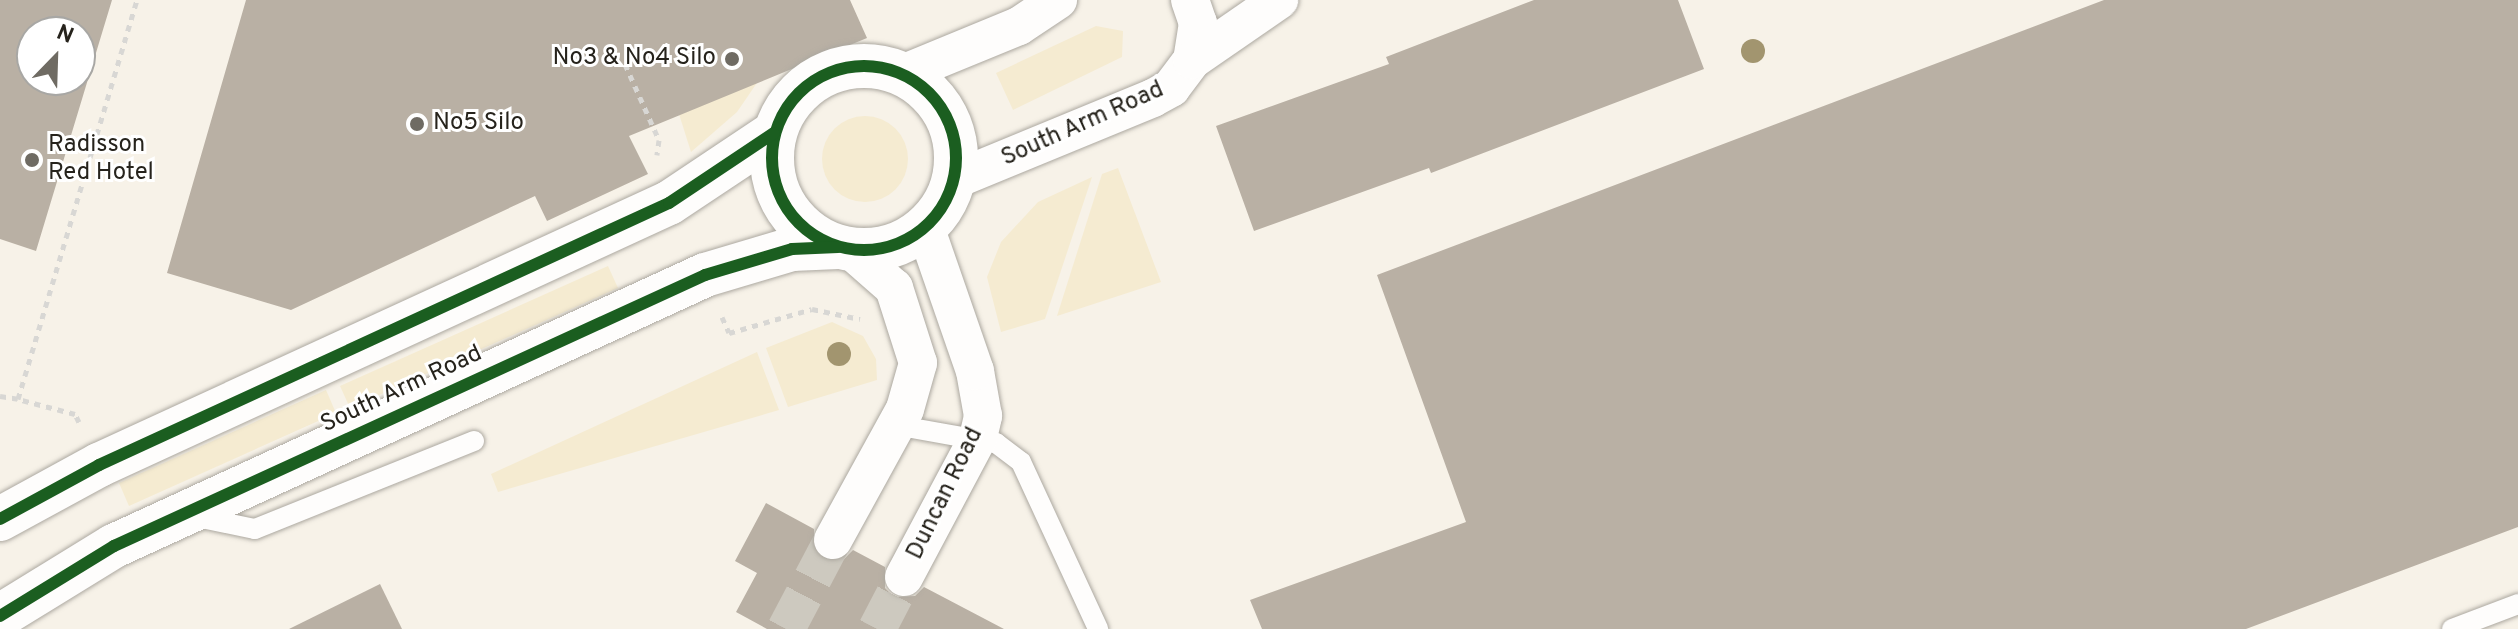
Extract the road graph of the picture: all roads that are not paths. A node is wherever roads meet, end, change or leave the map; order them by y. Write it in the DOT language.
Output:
graph roads {
  1 [pos="1058,0"];
  2 [pos="1190,0"];
  3 [pos="1279,0"];
  4 [pos="1192,60"];
  5 [pos="902,74"];
  6 [pos="774,133"];
  7 [pos="954,180"];
  8 [pos="925,227"];
  9 [pos="846,250"];
  10 [pos="895,425"];
  11 [pos="978,438"];
  12 [pos="474,441"];
  13 [pos="182,514"];
  14 [pos="1,518"];
  15 [pos="833,540"];
  16 [pos="904,577"];
  17 [pos="2518,604"];
  18 [pos="0,616"];
  19 [pos="1098,629"];
  20 [pos="2452,629"];
  1 -- 5 [label="street"];
  2 -- 4 [label="street"];
  3 -- 4 [label="street, South Arm Road"];
  4 -- 7 [label="street, South Arm Road"];
  5 -- 6 [label="street"];
  5 -- 7 [label="street"];
  6 -- 9 [label="street"];
  6 -- 14 [label="street"];
  7 -- 8 [label="street"];
  8 -- 9 [label="street"];
  8 -- 11 [label="street, Duncan Road"];
  9 -- 10 [label="street"];
  9 -- 13 [label="street, South Arm Road"];
  10 -- 11 [label="lane"];
  10 -- 15 [label="street"];
  11 -- 16 [label="street, Duncan Road"];
  11 -- 19 [label="lane"];
  12 -- 13 [label="lane"];
  13 -- 18 [label="street, South Arm Road"];
  17 -- 20 [label="lane"];
}
